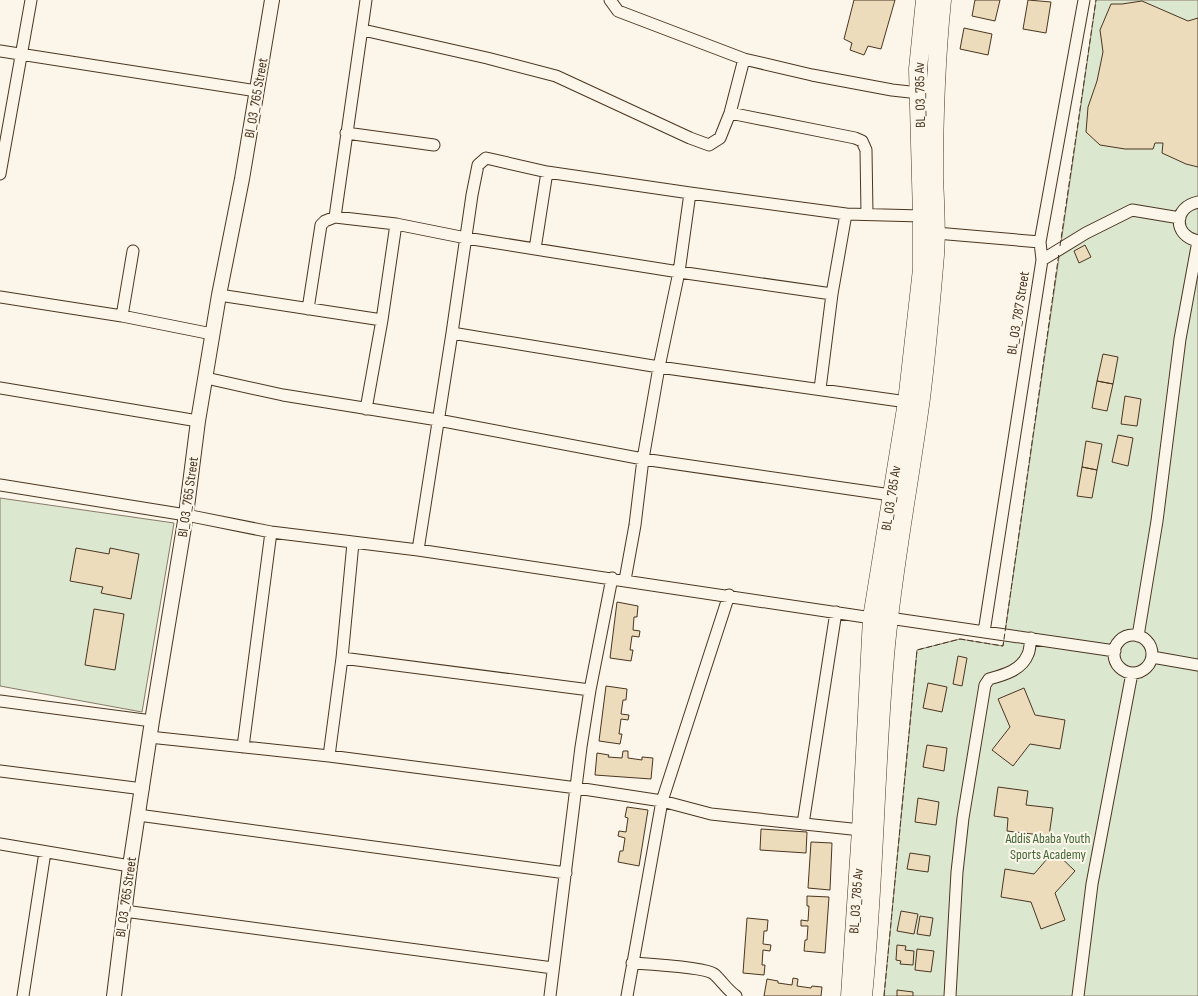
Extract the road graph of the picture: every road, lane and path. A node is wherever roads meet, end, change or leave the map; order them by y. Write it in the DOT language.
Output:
graph roads {
  1 [pos="31,0"];
  2 [pos="272,0"];
  3 [pos="366,0"];
  4 [pos="610,0"];
  5 [pos="926,0"];
  6 [pos="942,0"];
  7 [pos="1084,0"];
  8 [pos="363,30"];
  9 [pos="0,51"];
  10 [pos="23,54"];
  11 [pos="744,59"];
  12 [pos="257,91"];
  13 [pos="919,93"];
  14 [pos="730,113"];
  15 [pos="346,133"];
  16 [pos="434,145"];
  17 [pos="2,148"];
  18 [pos="547,172"];
  19 [pos="0,174"];
  20 [pos="690,193"];
  21 [pos="1198,202"];
  22 [pos="846,214"];
  23 [pos="867,214"];
  24 [pos="922,216"];
  25 [pos="335,217"];
  26 [pos="1180,218"];
  27 [pos="396,224"];
  28 [pos="936,233"];
  29 [pos="466,238"];
  30 [pos="1198,241"];
  31 [pos="1040,242"];
  32 [pos="536,250"];
  33 [pos="133,251"];
  34 [pos="1042,260"];
  35 [pos="679,272"];
  36 [pos="832,294"];
  37 [pos="219,295"];
  38 [pos="0,297"];
  39 [pos="308,309"];
  40 [pos="122,316"];
  41 [pos="382,320"];
  42 [pos="452,333"];
  43 [pos="212,334"];
  44 [pos="659,367"];
  45 [pos="206,378"];
  46 [pos="0,388"];
  47 [pos="820,389"];
  48 [pos="907,402"];
  49 [pos="366,409"];
  50 [pos="438,420"];
  51 [pos="198,421"];
  52 [pos="643,459"];
  53 [pos="0,485"];
  54 [pos="891,495"];
  55 [pos="186,515"];
  56 [pos="271,532"];
  57 [pos="353,543"];
  58 [pos="418,550"];
  59 [pos="612,578"];
  60 [pos="625,580"];
  61 [pos="729,595"];
  62 [pos="836,612"];
  63 [pos="881,618"];
  64 [pos="984,632"];
  65 [pos="1138,636"];
  66 [pos="1031,638"];
  67 [pos="1115,651"];
  68 [pos="1152,657"];
  69 [pos="342,658"];
  70 [pos="1198,665"];
  71 [pos="1132,674"];
  72 [pos="590,690"];
  73 [pos="0,702"];
  74 [pos="152,720"];
  75 [pos="149,737"];
  76 [pos="243,747"];
  77 [pos="329,756"];
  78 [pos="0,772"];
  79 [pos="577,788"];
  80 [pos="142,789"];
  81 [pos="662,801"];
  82 [pos="138,816"];
  83 [pos="803,824"];
  84 [pos="861,830"];
  85 [pos="0,844"];
  86 [pos="46,852"];
  87 [pos="130,866"];
  88 [pos="566,873"];
  89 [pos="124,912"];
  90 [pos="632,963"];
  91 [pos="553,968"];
  92 [pos="23,996"];
  93 [pos="114,996"];
  94 [pos="550,996"];
  95 [pos="627,996"];
  96 [pos="736,996"];
  97 [pos="850,996"];
  98 [pos="863,996"];
  99 [pos="950,996"];
  100 [pos="1078,996"];
  1 -- 10 [label="street"];
  2 -- 12 [label="street, Bl_03_765 Street"];
  3 -- 8 [label="street"];
  4 -- 11 [label="street"];
  5 -- 13 [label="main road, BL_03_785 Av"];
  6 -- 28 [label="main road, BL_03_785 Av"];
  7 -- 31 [label="street, BL_03_787 Street"];
  8 -- 14 [label="street"];
  8 -- 15 [label="street"];
  9 -- 10 [label="street"];
  10 -- 12 [label="street"];
  10 -- 17 [label="street"];
  11 -- 13 [label="street"];
  11 -- 14 [label="street"];
  12 -- 37 [label="street, Bl_03_765 Street"];
  13 -- 24 [label="main road, BL_03_785 Av"];
  14 -- 23 [label="street"];
  15 -- 16 [label="street"];
  15 -- 25 [label="street"];
  17 -- 19 [label="street"];
  18 -- 20 [label="street"];
  18 -- 29 [label="street"];
  18 -- 32 [label="street"];
  20 -- 22 [label="street"];
  20 -- 35 [label="street"];
  21 -- 26 [label="street"];
  22 -- 23 [label="street"];
  22 -- 36 [label="street"];
  23 -- 24 [label="street"];
  24 -- 48 [label="main road, BL_03_785 Av"];
  25 -- 27 [label="street"];
  25 -- 39 [label="street"];
  26 -- 30 [label="street"];
  26 -- 34 [label="street"];
  27 -- 29 [label="street"];
  27 -- 41 [label="street"];
  28 -- 31 [label="street"];
  28 -- 63 [label="main road, BL_03_785 Av"];
  29 -- 32 [label="street"];
  29 -- 42 [label="street"];
  30 -- 65 [label="street"];
  31 -- 34 [label="street, BL_03_787 Street"];
  32 -- 35 [label="street"];
  33 -- 40 [label="street"];
  34 -- 64 [label="street, BL_03_787 Street"];
  35 -- 36 [label="street"];
  35 -- 44 [label="street"];
  36 -- 47 [label="street"];
  37 -- 39 [label="street"];
  37 -- 43 [label="street, Bl_03_765 Street"];
  38 -- 40 [label="street"];
  39 -- 41 [label="street"];
  40 -- 43 [label="street"];
  41 -- 49 [label="street"];
  42 -- 44 [label="street"];
  42 -- 50 [label="street"];
  43 -- 45 [label="street, Bl_03_765 Street"];
  44 -- 47 [label="street"];
  44 -- 52 [label="street"];
  45 -- 49 [label="street"];
  45 -- 51 [label="street, Bl_03_765 Street"];
  46 -- 51 [label="street"];
  47 -- 48 [label="street"];
  48 -- 54 [label="main road, BL_03_785 Av"];
  49 -- 50 [label="street"];
  50 -- 52 [label="street"];
  50 -- 58 [label="street"];
  51 -- 55 [label="street, Bl_03_765 Street"];
  52 -- 54 [label="street"];
  52 -- 60 [label="street"];
  53 -- 55 [label="street"];
  54 -- 63 [label="main road, BL_03_785 Av"];
  55 -- 56 [label="street"];
  55 -- 74 [label="street, Bl_03_765 Street"];
  56 -- 57 [label="street"];
  56 -- 76 [label="street"];
  57 -- 58 [label="street"];
  57 -- 69 [label="street"];
  58 -- 59 [label="street"];
  59 -- 60 [label="street"];
  59 -- 72 [label="street"];
  60 -- 61 [label="street"];
  61 -- 62 [label="street"];
  61 -- 81 [label="street"];
  62 -- 63 [label="street"];
  62 -- 83 [label="street"];
  63 -- 64 [label="street"];
  63 -- 84 [label="main road, BL_03_785 Av"];
  63 -- 98 [label="main road, BL_03_785 Av"];
  64 -- 66 [label="street"];
  65 -- 67 [label="street"];
  65 -- 68 [label="street"];
  66 -- 67 [label="street"];
  66 -- 99 [label="street"];
  67 -- 71 [label="street"];
  68 -- 70 [label="street"];
  68 -- 71 [label="street"];
  69 -- 72 [label="street"];
  69 -- 77 [label="street"];
  71 -- 100 [label="street"];
  72 -- 79 [label="street"];
  73 -- 74 [label="street"];
  74 -- 75 [label="street, Bl_03_765 Street"];
  75 -- 76 [label="street"];
  75 -- 80 [label="street, Bl_03_765 Street"];
  76 -- 77 [label="street"];
  77 -- 79 [label="street"];
  78 -- 80 [label="street"];
  79 -- 81 [label="street"];
  79 -- 88 [label="street"];
  80 -- 82 [label="street, Bl_03_765 Street"];
  81 -- 83 [label="street"];
  81 -- 90 [label="street"];
  82 -- 87 [label="street, Bl_03_765 Street"];
  82 -- 88 [label="street"];
  83 -- 84 [label="street"];
  84 -- 97 [label="main road, BL_03_785 Av"];
  85 -- 86 [label="street"];
  86 -- 87 [label="street"];
  86 -- 92 [label="street"];
  87 -- 89 [label="street, Bl_03_765 Street"];
  88 -- 91 [label="street"];
  89 -- 91 [label="street"];
  89 -- 93 [label="street, Bl_03_765 Street"];
  90 -- 95 [label="street"];
  90 -- 96 [label="street"];
  91 -- 94 [label="street"];
}
